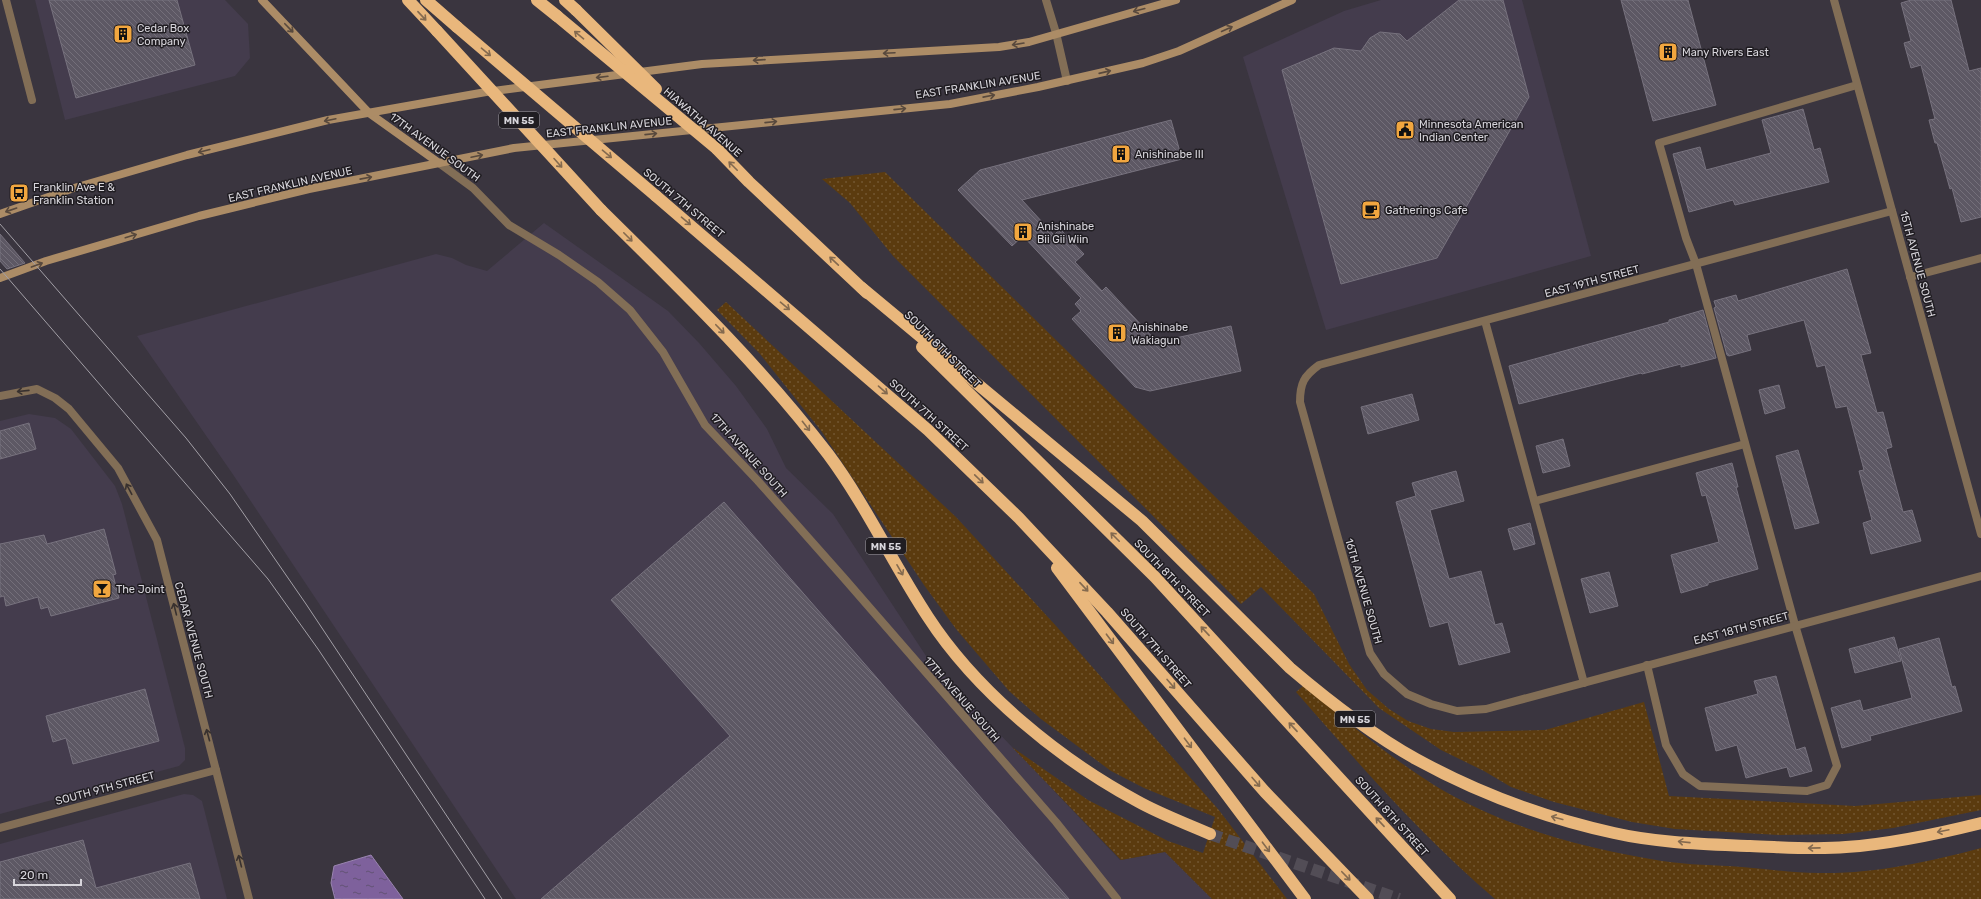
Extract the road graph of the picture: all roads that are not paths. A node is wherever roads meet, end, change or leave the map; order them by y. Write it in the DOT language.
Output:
graph roads {
  1 [pos="6,0"];
  2 [pos="262,0"];
  3 [pos="408,0"];
  4 [pos="426,0"];
  5 [pos="537,0"];
  6 [pos="565,0"];
  7 [pos="1046,0"];
  8 [pos="1176,0"];
  9 [pos="1292,0"];
  10 [pos="1834,0"];
  11 [pos="1056,33"];
  12 [pos="1067,81"];
  13 [pos="1857,85"];
  14 [pos="32,100"];
  15 [pos="368,113"];
  16 [pos="717,149"];
  17 [pos="439,164"];
  18 [pos="1892,211"];
  19 [pos="0,214"];
  20 [pos="1981,258"];
  21 [pos="1696,264"];
  22 [pos="1910,277"];
  23 [pos="0,278"];
  24 [pos="862,288"];
  25 [pos="1486,321"];
  26 [pos="1302,380"];
  27 [pos="0,396"];
  28 [pos="1745,444"];
  29 [pos="1535,501"];
  30 [pos="1019,518"];
  31 [pos="1981,534"];
  32 [pos="1981,576"];
  33 [pos="1795,625"];
  34 [pos="1646,665"];
  35 [pos="1584,683"];
  36 [pos="1507,704"];
  37 [pos="216,770"];
  38 [pos="1981,823"];
  39 [pos="0,828"];
  40 [pos="1210,834"];
  41 [pos="1407,851"];
  42 [pos="249,899"];
  43 [pos="1117,899"];
  44 [pos="1305,899"];
  45 [pos="1368,899"];
  46 [pos="1450,899"];
  47 [pos="1460,899"];
  1 -- 14 [label="street"];
  2 -- 15 [label="main road, 17TH AVENUE SOUTH, one-way"];
  3 -- 40 [label="highway, MN 55, one-way, bridge"];
  4 -- 30 [label="highway, SOUTH 7TH STREET, one-way, bridge"];
  16 -- 5 [label="highway, HIAWATHA AVENUE / MN 55, one-way, bridge"];
  6 -- 16 [label="highway, bridge"];
  7 -- 11 [label="street"];
  8 -- 11 [label="main road, one-way"];
  12 -- 9 [label="main road, EAST FRANKLIN AVENUE, one-way"];
  10 -- 13 [label="street, 15TH AVENUE SOUTH"];
  11 -- 12 [label="street"];
  11 -- 15 [label="main road, one-way"];
  17 -- 12 [label="main road, EAST FRANKLIN AVENUE, one-way"];
  13 -- 18 [label="street, 15TH AVENUE SOUTH"];
  13 -- 21 [label="street"];
  15 -- 17 [label="main road, 17TH AVENUE SOUTH"];
  15 -- 19 [label="main road, one-way"];
  24 -- 16 [label="highway, HIAWATHA AVENUE / MN 55, one-way"];
  23 -- 17 [label="main road, EAST FRANKLIN AVENUE, one-way"];
  17 -- 43 [label="street, 17TH AVENUE SOUTH"];
  18 -- 21 [label="street, EAST 19TH STREET"];
  18 -- 22 [label="street, 15TH AVENUE SOUTH"];
  20 -- 22 [label="street"];
  21 -- 25 [label="street, EAST 19TH STREET"];
  21 -- 28 [label="street"];
  22 -- 31 [label="street, 15TH AVENUE SOUTH"];
  38 -- 24 [label="highway, MN 55, one-way"];
  41 -- 24 [label="highway, SOUTH 8TH STREET, one-way"];
  25 -- 26 [label="street, EAST 19TH STREET"];
  25 -- 29 [label="street"];
  26 -- 36 [label="street, 16TH AVENUE SOUTH"];
  37 -- 27 [label="street, CEDAR AVENUE SOUTH, one-way"];
  28 -- 29 [label="street"];
  28 -- 33 [label="street"];
  29 -- 35 [label="street"];
  30 -- 44 [label="highway, one-way"];
  30 -- 45 [label="highway, SOUTH 7TH STREET, one-way"];
  32 -- 33 [label="street, EAST 18TH STREET"];
  33 -- 34 [label="street, EAST 18TH STREET"];
  33 -- 34 [label="street"];
  34 -- 35 [label="street, EAST 18TH STREET"];
  35 -- 36 [label="street, EAST 18TH STREET"];
  37 -- 39 [label="street, SOUTH 9TH STREET"];
  42 -- 37 [label="street, CEDAR AVENUE SOUTH, one-way"];
  41 -- 46 [label="highway, SOUTH 8TH STREET"];
  41 -- 47 [label="highway"];
}
